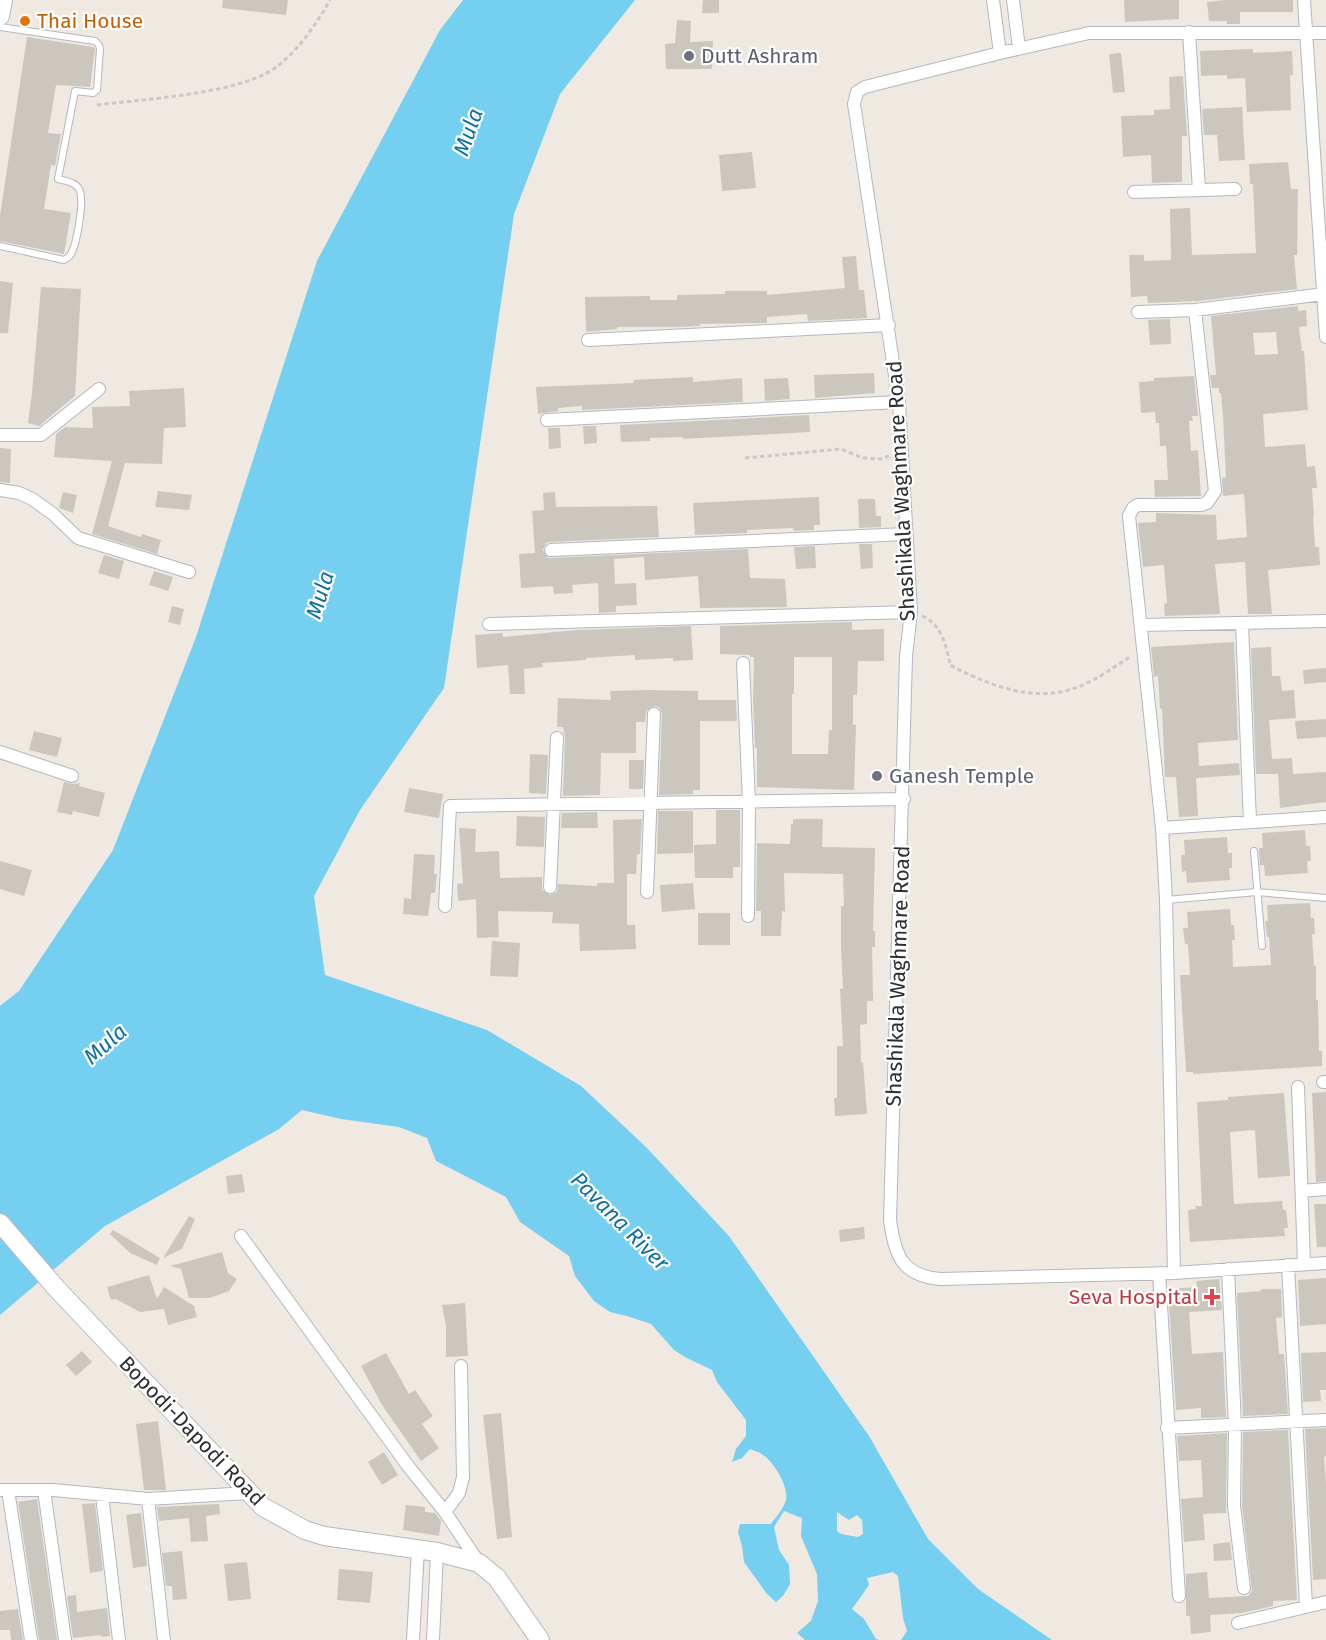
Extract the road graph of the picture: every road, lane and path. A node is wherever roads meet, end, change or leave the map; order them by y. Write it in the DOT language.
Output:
graph roads {
  1 [pos="3,0"];
  2 [pos="330,0"];
  3 [pos="993,0"];
  4 [pos="1013,0"];
  5 [pos="1304,0"];
  6 [pos="0,16"];
  7 [pos="0,27"];
  8 [pos="1190,32"];
  9 [pos="1307,33"];
  10 [pos="1326,33"];
  11 [pos="1019,48"];
  12 [pos="1000,52"];
  13 [pos="97,105"];
  14 [pos="1235,189"];
  15 [pos="1199,190"];
  16 [pos="1134,192"];
  17 [pos="0,246"];
  18 [pos="1324,294"];
  19 [pos="1195,310"];
  20 [pos="1138,312"];
  21 [pos="889,325"];
  22 [pos="1326,337"];
  23 [pos="588,340"];
  24 [pos="99,389"];
  25 [pos="899,402"];
  26 [pos="548,420"];
  27 [pos="0,435"];
  28 [pos="902,446"];
  29 [pos="745,458"];
  30 [pos="0,490"];
  31 [pos="906,534"];
  32 [pos="551,550"];
  33 [pos="189,572"];
  34 [pos="911,612"];
  35 [pos="1326,621"];
  36 [pos="489,624"];
  37 [pos="1242,624"];
  38 [pos="1142,625"];
  39 [pos="1144,648"];
  40 [pos="743,663"];
  41 [pos="654,714"];
  42 [pos="557,738"];
  43 [pos="0,752"];
  44 [pos="72,776"];
  45 [pos="904,799"];
  46 [pos="749,801"];
  47 [pos="649,803"];
  48 [pos="554,805"];
  49 [pos="1326,817"];
  50 [pos="1250,822"];
  51 [pos="1162,828"];
  52 [pos="1254,851"];
  53 [pos="550,887"];
  54 [pos="647,892"];
  55 [pos="1257,892"];
  56 [pos="1326,898"];
  57 [pos="1166,900"];
  58 [pos="445,906"];
  59 [pos="748,916"];
  60 [pos="1262,945"];
  61 [pos="1298,1087"];
  62 [pos="1326,1189"];
  63 [pos="1302,1191"];
  64 [pos="0,1222"];
  65 [pos="241,1236"];
  66 [pos="1326,1263"];
  67 [pos="1304,1264"];
  68 [pos="1288,1265"];
  69 [pos="1228,1269"];
  70 [pos="1159,1273"];
  71 [pos="1174,1273"];
  72 [pos="461,1366"];
  73 [pos="1326,1420"];
  74 [pos="1296,1422"];
  75 [pos="1235,1426"];
  76 [pos="1167,1428"];
  77 [pos="4,1490"];
  78 [pos="44,1490"];
  79 [pos="248,1493"];
  80 [pos="102,1496"];
  81 [pos="148,1499"];
  82 [pos="445,1512"];
  83 [pos="418,1549"];
  84 [pos="436,1552"];
  85 [pos="479,1563"];
  86 [pos="1244,1588"];
  87 [pos="1179,1596"];
  88 [pos="1326,1602"];
  89 [pos="1306,1606"];
  90 [pos="1238,1623"];
  91 [pos="31,1640"];
  92 [pos="65,1640"];
  93 [pos="119,1640"];
  94 [pos="164,1640"];
  95 [pos="413,1640"];
  96 [pos="433,1640"];
  97 [pos="540,1640"];
  1 -- 6 [label="street"];
  2 -- 13 [label="path"];
  3 -- 12 [label="street"];
  4 -- 11 [label="street"];
  5 -- 9 [label="street"];
  7 -- 17 [label="lane"];
  8 -- 9 [label="street, Shashikala Waghmare Road"];
  8 -- 11 [label="street, Shashikala Waghmare Road"];
  8 -- 15 [label="street"];
  9 -- 10 [label="street, Shashikala Waghmare Road"];
  9 -- 18 [label="street"];
  11 -- 12 [label="street, Shashikala Waghmare Road"];
  12 -- 21 [label="street, Shashikala Waghmare Road"];
  14 -- 15 [label="street"];
  15 -- 16 [label="street"];
  18 -- 19 [label="street"];
  18 -- 22 [label="street"];
  19 -- 20 [label="street"];
  19 -- 38 [label="street"];
  21 -- 23 [label="street"];
  21 -- 25 [label="street, Shashikala Waghmare Road"];
  24 -- 27 [label="street"];
  25 -- 26 [label="street"];
  25 -- 28 [label="street, Shashikala Waghmare Road"];
  28 -- 29 [label="path"];
  28 -- 31 [label="street, Shashikala Waghmare Road"];
  30 -- 33 [label="street"];
  31 -- 32 [label="street"];
  31 -- 34 [label="street, Shashikala Waghmare Road"];
  34 -- 36 [label="street"];
  34 -- 39 [label="path"];
  34 -- 45 [label="street, Shashikala Waghmare Road"];
  35 -- 37 [label="street"];
  37 -- 38 [label="street"];
  37 -- 50 [label="street"];
  38 -- 39 [label="street"];
  39 -- 51 [label="street"];
  40 -- 46 [label="street"];
  41 -- 47 [label="street"];
  42 -- 48 [label="street"];
  43 -- 44 [label="street"];
  45 -- 46 [label="street"];
  45 -- 70 [label="street, Shashikala Waghmare Road"];
  46 -- 47 [label="street"];
  46 -- 59 [label="street"];
  47 -- 48 [label="street"];
  47 -- 54 [label="street"];
  48 -- 53 [label="street"];
  48 -- 58 [label="street"];
  49 -- 50 [label="street"];
  50 -- 51 [label="street"];
  51 -- 57 [label="street"];
  52 -- 55 [label="lane"];
  55 -- 56 [label="lane"];
  55 -- 57 [label="lane"];
  55 -- 60 [label="lane"];
  57 -- 71 [label="street"];
  61 -- 63 [label="street"];
  62 -- 63 [label="street"];
  63 -- 67 [label="street"];
  64 -- 79 [label="street, Bopodi-Dapodi Road"];
  65 -- 82 [label="street"];
  66 -- 67 [label="street, Shashikala Waghmare Road"];
  67 -- 68 [label="street, Shashikala Waghmare Road"];
  68 -- 69 [label="street, Shashikala Waghmare Road"];
  68 -- 74 [label="street"];
  69 -- 71 [label="street, Shashikala Waghmare Road"];
  69 -- 75 [label="street"];
  70 -- 71 [label="street, Shashikala Waghmare Road"];
  70 -- 76 [label="street"];
  72 -- 82 [label="street"];
  73 -- 74 [label="street"];
  74 -- 75 [label="street"];
  74 -- 89 [label="street"];
  75 -- 76 [label="street"];
  75 -- 86 [label="street"];
  76 -- 87 [label="street"];
  77 -- 78 [label="street"];
  77 -- 91 [label="street"];
  78 -- 80 [label="street"];
  78 -- 92 [label="street"];
  79 -- 81 [label="street"];
  79 -- 83 [label="street, Bopodi-Dapodi Road"];
  80 -- 81 [label="street"];
  80 -- 93 [label="street"];
  81 -- 94 [label="street"];
  82 -- 85 [label="street"];
  83 -- 84 [label="street, Bopodi-Dapodi Road"];
  83 -- 95 [label="street"];
  84 -- 85 [label="street, Bopodi-Dapodi Road"];
  84 -- 96 [label="street"];
  85 -- 97 [label="street, Bopodi-Dapodi Road"];
  88 -- 89 [label="street"];
  89 -- 90 [label="street"];
}
